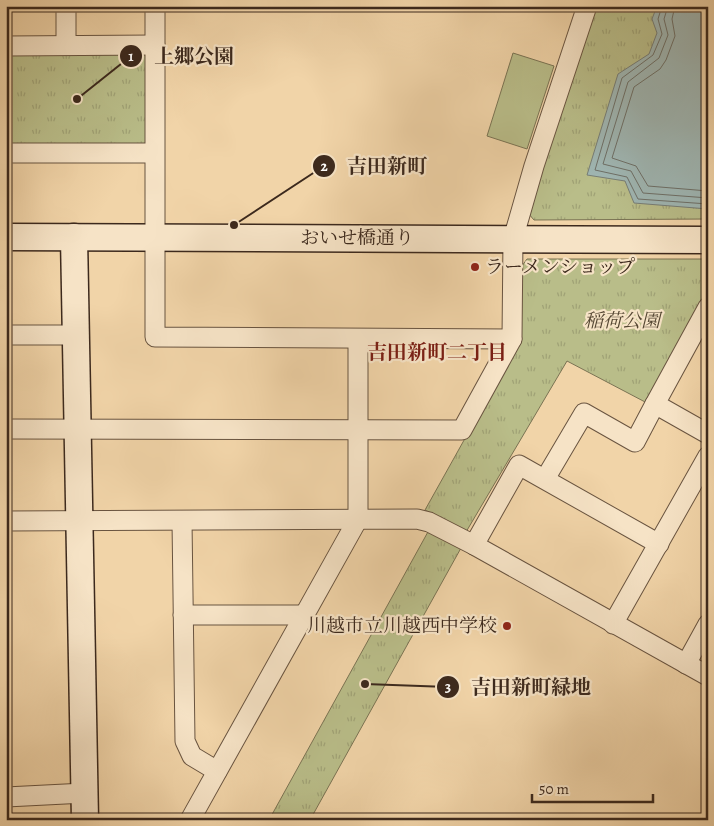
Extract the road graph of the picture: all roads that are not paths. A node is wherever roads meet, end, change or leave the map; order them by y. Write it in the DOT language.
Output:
graph roads {
  1 [pos="66,6"];
  2 [pos="155,6"];
  3 [pos="587,6"];
  4 [pos="66,45"];
  5 [pos="154,45"];
  6 [pos="6,46"];
  7 [pos="6,153"];
  8 [pos="154,153"];
  9 [pos="6,237"];
  10 [pos="74,237"];
  11 [pos="155,237"];
  12 [pos="513,239"];
  13 [pos="708,240"];
  14 [pos="708,307"];
  15 [pos="6,335"];
  16 [pos="77,335"];
  17 [pos="358,339"];
  18 [pos="512,339"];
  19 [pos="655,404"];
  20 [pos="6,428"];
  21 [pos="79,429"];
  22 [pos="358,431"];
  23 [pos="708,434"];
  24 [pos="708,456"];
  25 [pos="545,479"];
  26 [pos="358,519"];
  27 [pos="80,520"];
  28 [pos="6,521"];
  29 [pos="182,521"];
  30 [pos="659,544"];
  31 [pos="474,545"];
  32 [pos="183,615"];
  33 [pos="304,615"];
  34 [pos="613,624"];
  35 [pos="708,624"];
  36 [pos="686,664"];
  37 [pos="708,676"];
  38 [pos="217,771"];
  39 [pos="85,793"];
  40 [pos="6,797"];
  41 [pos="85,820"];
  42 [pos="190,820"];
  1 -- 4 [label="street"];
  2 -- 5 [label="street"];
  3 -- 12 [label="street"];
  4 -- 5 [label="street"];
  4 -- 6 [label="street"];
  5 -- 8 [label="street"];
  7 -- 8 [label="street"];
  8 -- 11 [label="street"];
  9 -- 10 [label="street, おいせ橋通り"];
  10 -- 11 [label="street, おいせ橋通り"];
  10 -- 16 [label="street"];
  11 -- 12 [label="street, おいせ橋通り"];
  11 -- 17 [label="street"];
  12 -- 13 [label="street, おいせ橋通り"];
  12 -- 18 [label="street"];
  14 -- 19 [label="street"];
  15 -- 16 [label="street"];
  16 -- 21 [label="street"];
  17 -- 18 [label="street"];
  17 -- 22 [label="street"];
  18 -- 22 [label="street"];
  19 -- 23 [label="street"];
  19 -- 25 [label="street"];
  20 -- 21 [label="street"];
  21 -- 22 [label="street"];
  21 -- 27 [label="street"];
  22 -- 26 [label="street"];
  24 -- 30 [label="street"];
  25 -- 30 [label="street"];
  25 -- 31 [label="street"];
  26 -- 29 [label="street"];
  26 -- 31 [label="street"];
  26 -- 33 [label="street"];
  27 -- 28 [label="street"];
  27 -- 29 [label="street"];
  27 -- 39 [label="street"];
  29 -- 32 [label="street"];
  30 -- 34 [label="street"];
  31 -- 34 [label="street"];
  32 -- 33 [label="street"];
  32 -- 38 [label="street"];
  33 -- 38 [label="street"];
  34 -- 36 [label="street"];
  35 -- 36 [label="street"];
  36 -- 37 [label="street"];
  38 -- 42 [label="street"];
  39 -- 40 [label="street"];
  39 -- 41 [label="street"];
}
